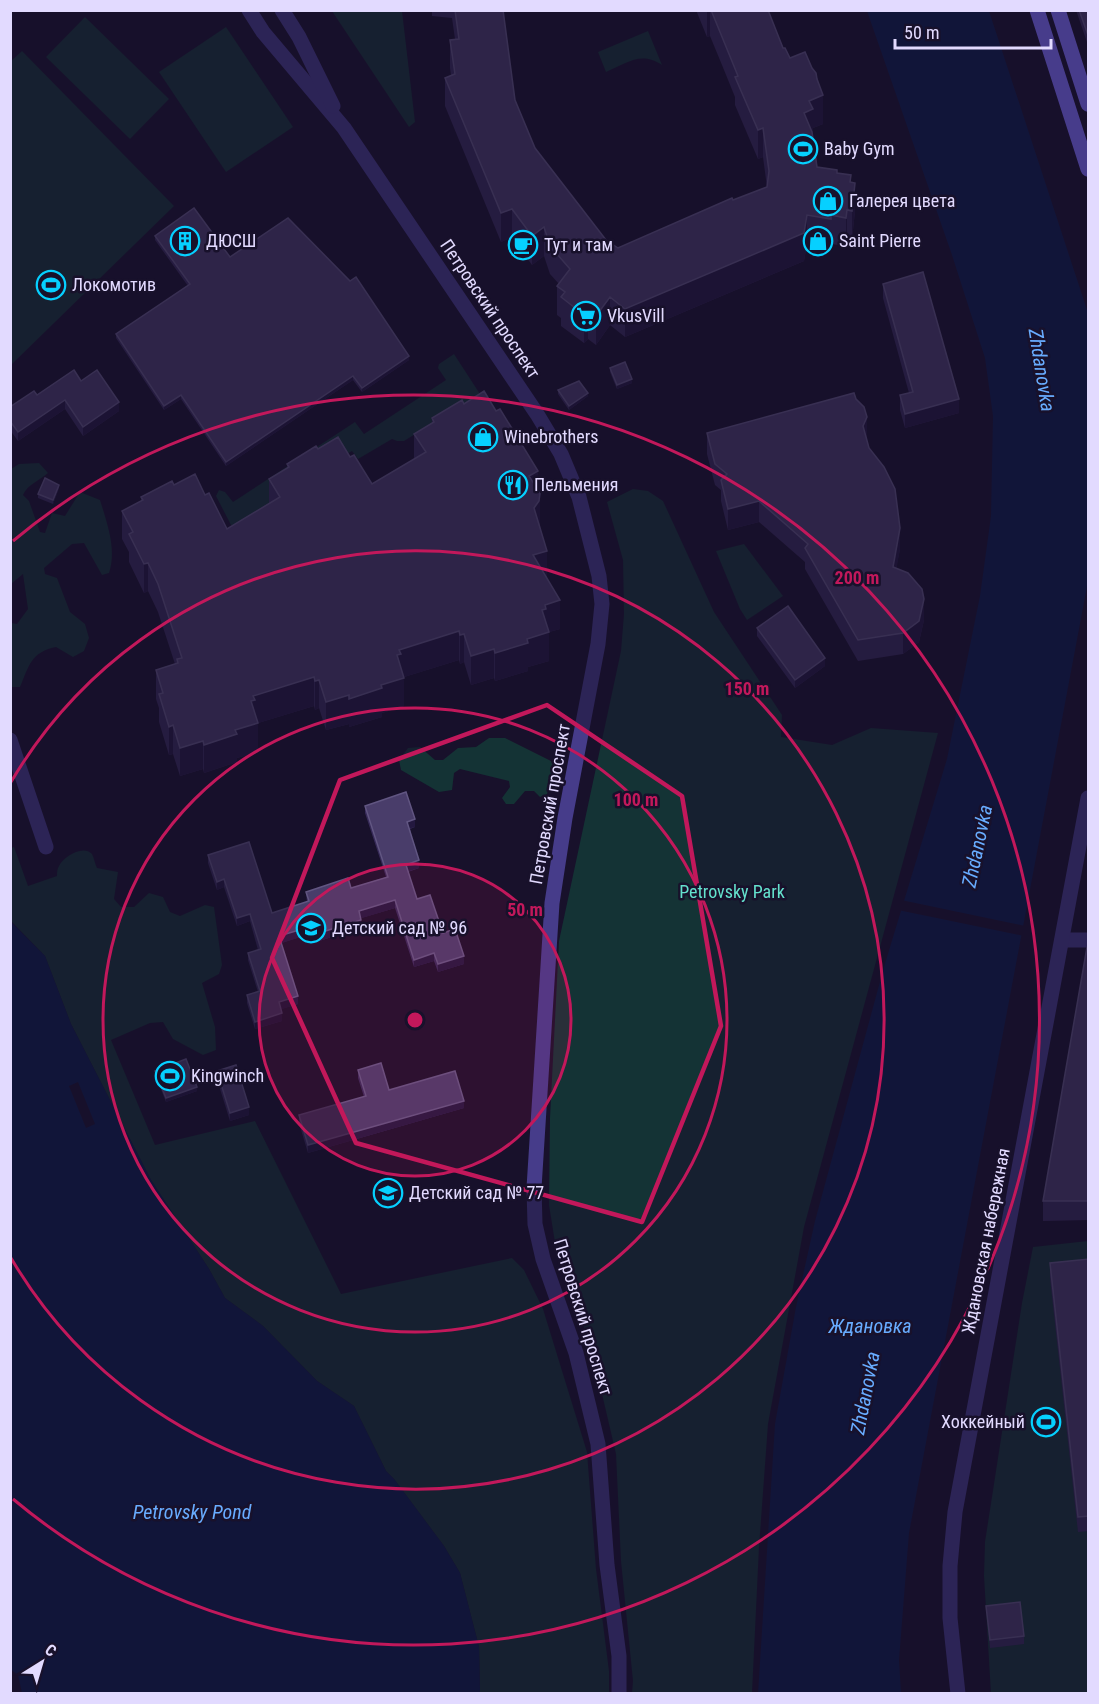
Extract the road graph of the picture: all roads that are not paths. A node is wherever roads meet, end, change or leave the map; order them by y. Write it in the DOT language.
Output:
graph roads {
  1 [pos="249,10"];
  2 [pos="282,10"];
  3 [pos="1037,10"];
  4 [pos="1058,10"];
  5 [pos="1089,104"];
  6 [pos="344,128"];
  7 [pos="1089,169"];
  8 [pos="10,740"];
  9 [pos="1089,798"];
  10 [pos="46,847"];
  11 [pos="1062,940"];
  12 [pos="1089,940"];
  13 [pos="619,1694"];
  14 [pos="958,1694"];
  1 -- 6 [label="street, Петровский проспект"];
  2 -- 6 [label="street, Петровский проспект"];
  3 -- 7 [label="main road"];
  4 -- 5 [label="main road"];
  6 -- 13 [label="street, Петровский проспект"];
  8 -- 10 [label="street"];
  9 -- 11 [label="street, Ждановская набережная"];
  11 -- 12 [label="street"];
  11 -- 14 [label="street, Ждановская набережная"];
}
